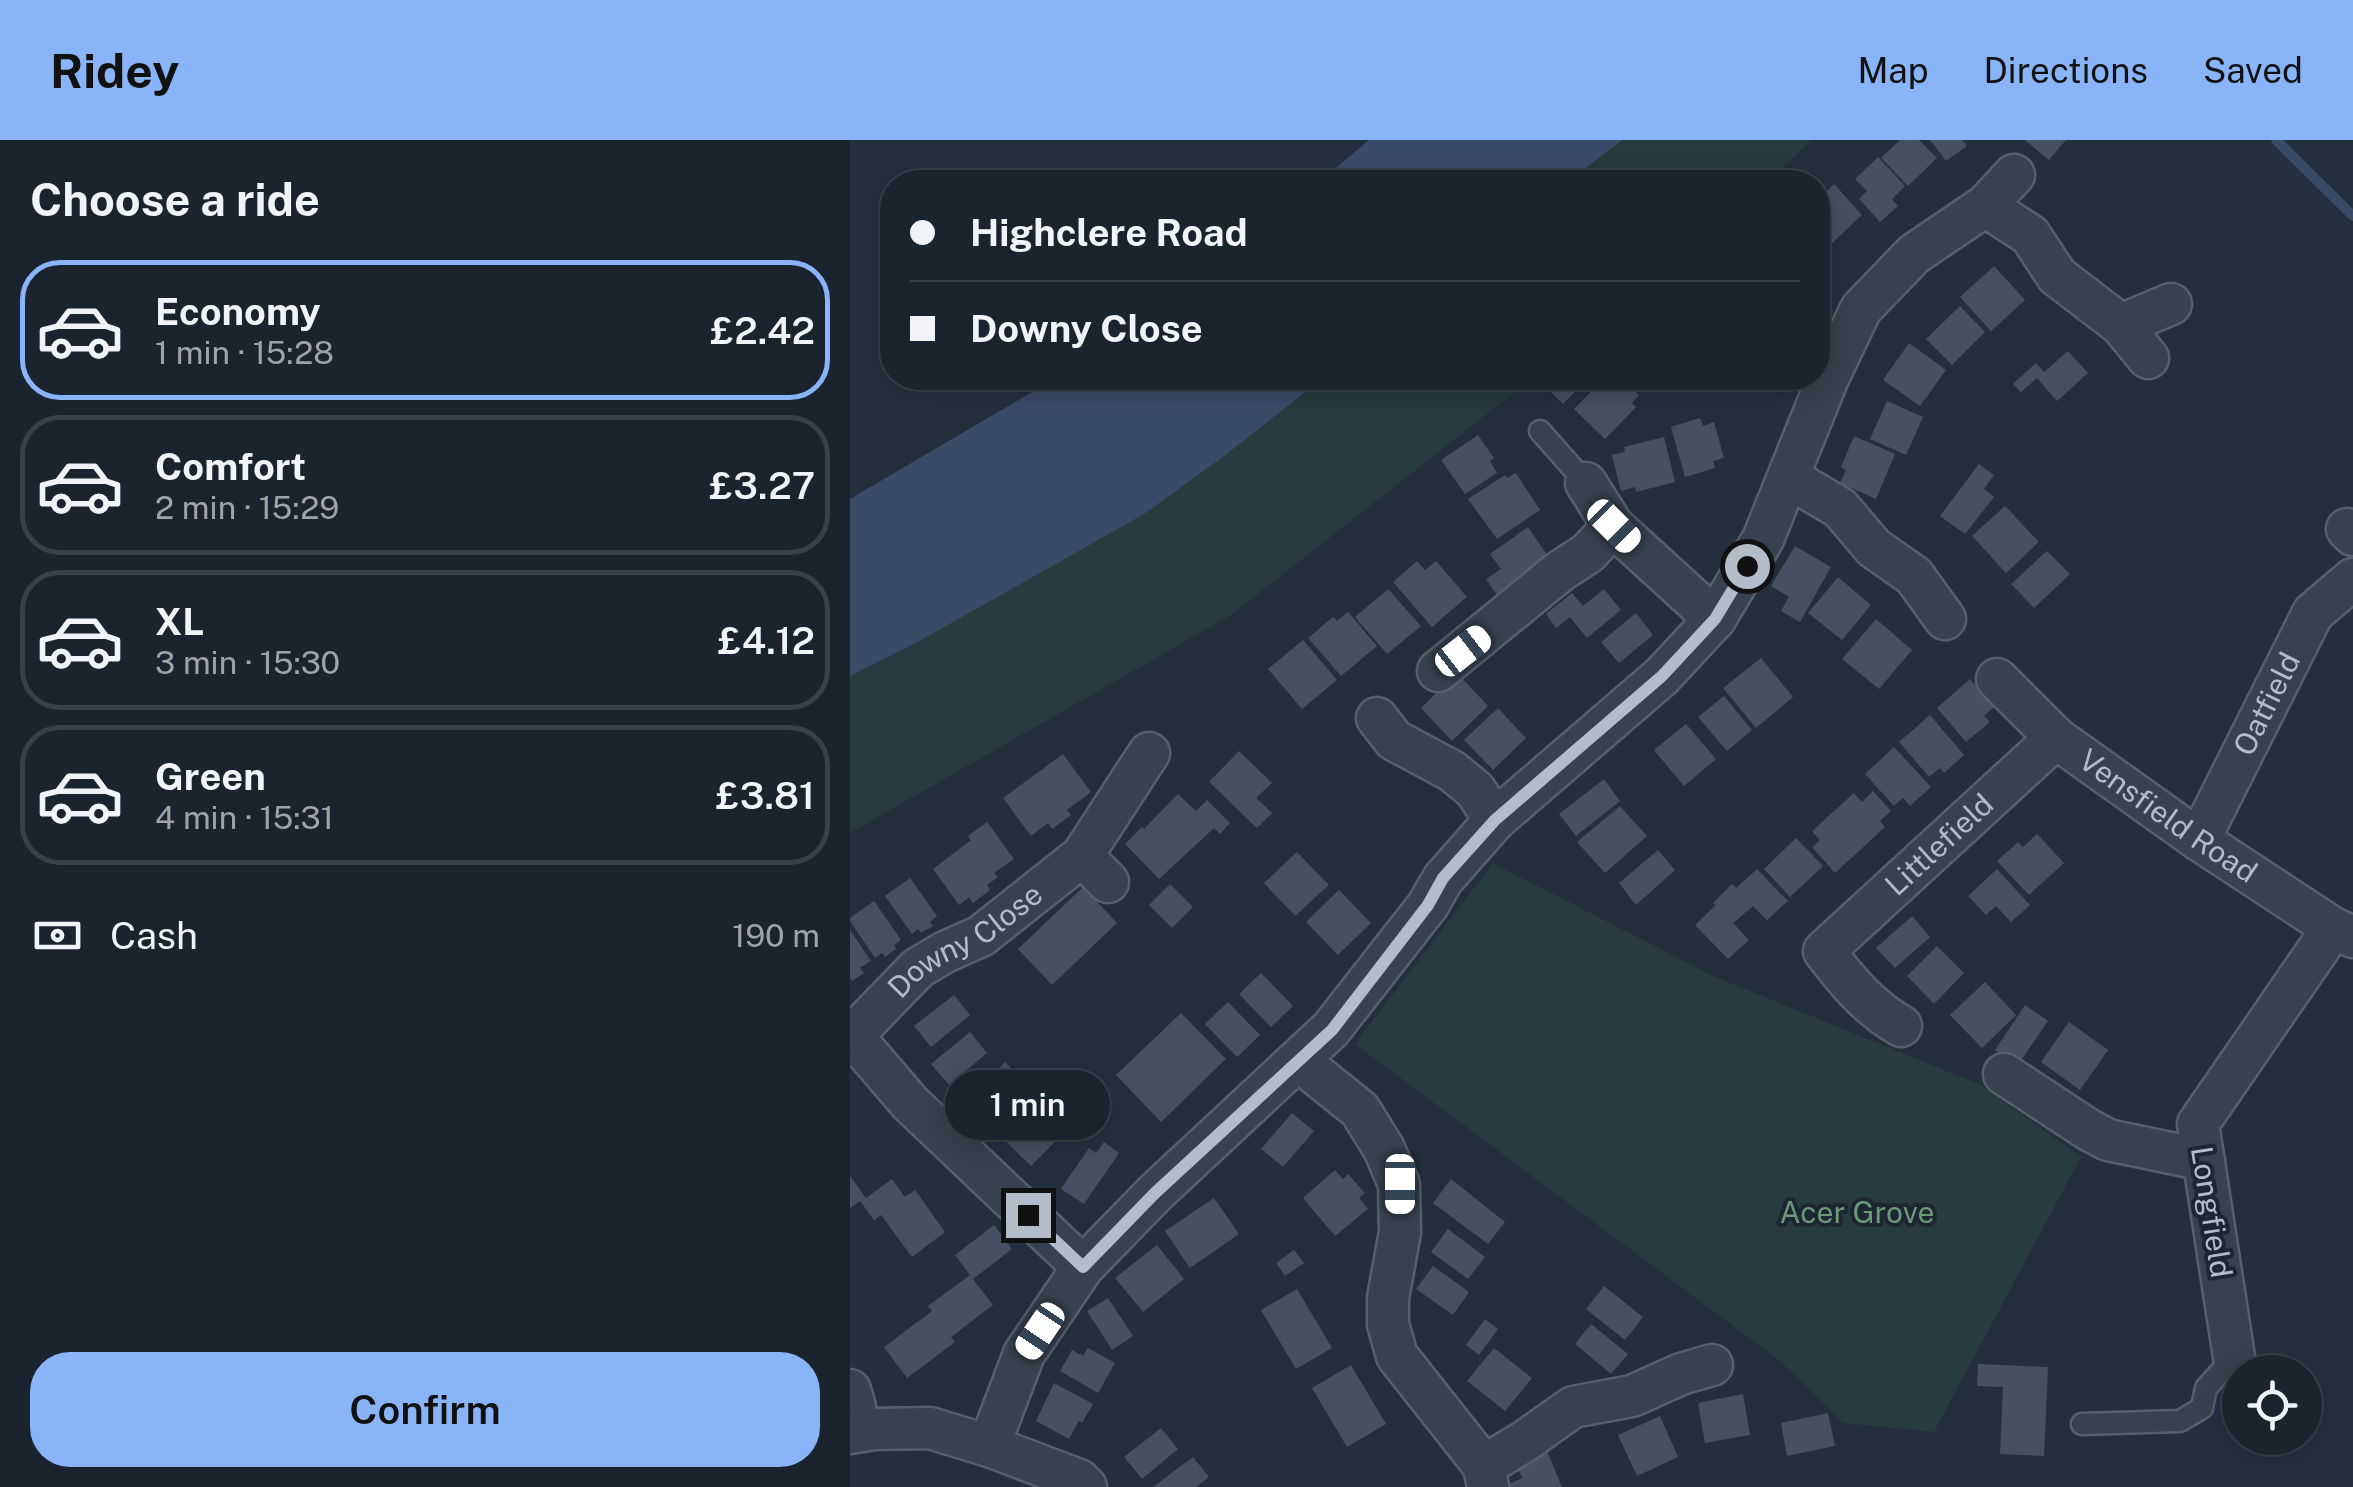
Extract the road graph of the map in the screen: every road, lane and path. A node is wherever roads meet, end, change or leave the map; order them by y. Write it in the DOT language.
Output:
graph roads {
  1 [pos="2014,176"];
  2 [pos="1985,206"];
  3 [pos="2171,304"];
  4 [pos="2121,325"];
  5 [pos="2148,358"];
  6 [pos="1830,374"];
  7 [pos="1823,390"];
  8 [pos="1540,431"];
  9 [pos="1790,478"];
  10 [pos="1586,483"];
  11 [pos="1601,540"];
  12 [pos="2353,578"];
  13 [pos="1715,619"];
  14 [pos="1944,619"];
  15 [pos="1438,670"];
  16 [pos="1997,679"];
  17 [pos="1377,718"];
  18 [pos="2056,738"];
  19 [pos="1149,753"];
  20 [pos="1495,820"];
  21 [pos="2199,840"];
  22 [pos="2343,932"];
  23 [pos="1901,1026"];
  24 [pos="852,1034"];
  25 [pos="1299,1061"];
  26 [pos="2004,1074"];
  27 [pos="2204,1160"];
  28 [pos="1083,1267"];
  29 [pos="2234,1355"];
  30 [pos="1688,1361"];
  31 [pos="2222,1370"];
  32 [pos="850,1390"];
  33 [pos="2082,1424"];
  34 [pos="853,1432"];
  35 [pos="989,1446"];
  36 [pos="1486,1476"];
  37 [pos="1086,1487"];
  1 -- 2 [label="street"];
  2 -- 4 [label="street"];
  2 -- 6 [label="street"];
  3 -- 4 [label="street"];
  4 -- 5 [label="street"];
  7 -- 9 [label="street"];
  8 -- 10 [label="lane"];
  9 -- 13 [label="street"];
  9 -- 14 [label="street"];
  10 -- 11 [label="street"];
  11 -- 13 [label="street"];
  11 -- 15 [label="street"];
  12 -- 21 [label="street, Oatfield"];
  13 -- 20 [label="street"];
  16 -- 18 [label="street, Vensfield Road"];
  17 -- 20 [label="street"];
  18 -- 21 [label="street, Vensfield Road"];
  18 -- 23 [label="street, Littlefield"];
  19 -- 24 [label="street, Downy Close"];
  20 -- 25 [label="street"];
  21 -- 22 [label="street, Vensfield Road"];
  22 -- 27 [label="street, Longfield"];
  24 -- 28 [label="street, Downy Close"];
  25 -- 28 [label="street"];
  25 -- 36 [label="street"];
  26 -- 27 [label="street"];
  27 -- 29 [label="street, Longfield"];
  28 -- 35 [label="street"];
  30 -- 36 [label="street"];
  31 -- 33 [label="lane"];
  32 -- 34 [label="street"];
  34 -- 35 [label="street"];
  35 -- 37 [label="street"];
}
